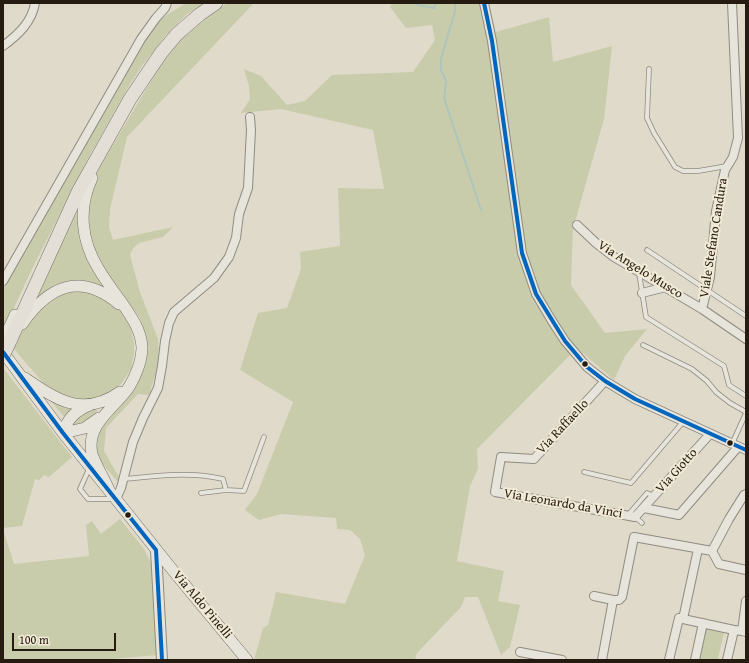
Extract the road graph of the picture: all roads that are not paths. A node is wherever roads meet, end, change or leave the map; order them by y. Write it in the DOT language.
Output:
graph roads {
  1 [pos="35,3"];
  2 [pos="167,3"];
  3 [pos="216,3"];
  4 [pos="484,3"];
  5 [pos="732,3"];
  6 [pos="3,46"];
  7 [pos="150,68"];
  8 [pos="649,69"];
  9 [pos="250,116"];
  10 [pos="727,166"];
  11 [pos="577,225"];
  12 [pos="647,250"];
  13 [pos="639,273"];
  14 [pos="3,281"];
  15 [pos="666,287"];
  16 [pos="707,289"];
  17 [pos="642,293"];
  18 [pos="702,309"];
  19 [pos="128,312"];
  20 [pos="746,316"];
  21 [pos="746,339"];
  22 [pos="5,343"];
  23 [pos="643,345"];
  24 [pos="3,356"];
  25 [pos="18,372"];
  26 [pos="605,381"];
  27 [pos="131,382"];
  28 [pos="746,396"];
  29 [pos="92,404"];
  30 [pos="106,412"];
  31 [pos="746,413"];
  32 [pos="683,422"];
  33 [pos="63,433"];
  34 [pos="710,434"];
  35 [pos="264,436"];
  36 [pos="739,447"];
  37 [pos="90,467"];
  38 [pos="584,472"];
  39 [pos="124,480"];
  40 [pos="109,490"];
  41 [pos="226,490"];
  42 [pos="495,492"];
  43 [pos="201,493"];
  44 [pos="746,494"];
  45 [pos="654,496"];
  46 [pos="116,499"];
  47 [pos="644,508"];
  48 [pos="631,517"];
  49 [pos="642,523"];
  50 [pos="698,548"];
  51 [pos="156,550"];
  52 [pos="712,551"];
  53 [pos="746,570"];
  54 [pos="594,596"];
  55 [pos="613,600"];
  56 [pos="746,601"];
  57 [pos="683,619"];
  58 [pos="702,623"];
  59 [pos="741,631"];
  60 [pos="520,652"];
  61 [pos="162,660"];
  62 [pos="247,660"];
  63 [pos="562,660"];
  64 [pos="602,660"];
  65 [pos="669,660"];
  66 [pos="695,660"];
  67 [pos="727,660"];
  1 -- 6 [label="street"];
  2 -- 14 [label="street"];
  3 -- 7 [label="main road"];
  4 -- 26 [label="street"];
  5 -- 10 [label="street, Viale Stefano Candura"];
  7 -- 19 [label="main road"];
  7 -- 22 [label="main road"];
  8 -- 10 [label="lane"];
  9 -- 39 [label="street"];
  10 -- 16 [label="street, Viale Stefano Candura"];
  11 -- 13 [label="street, Via Angelo Musco"];
  12 -- 16 [label="lane"];
  13 -- 15 [label="street, Via Angelo Musco"];
  13 -- 17 [label="lane"];
  15 -- 17 [label="street"];
  15 -- 18 [label="street, Via Angelo Musco"];
  16 -- 18 [label="street, Viale Stefano Candura"];
  16 -- 20 [label="lane"];
  17 -- 28 [label="lane"];
  18 -- 21 [label="street, Via Angelo Musco"];
  19 -- 22 [label="main road"];
  19 -- 27 [label="main road"];
  22 -- 24 [label="main road, bridge"];
  22 -- 25 [label="main road"];
  23 -- 31 [label="lane"];
  25 -- 29 [label="main road"];
  25 -- 33 [label="main road"];
  26 -- 32 [label="street"];
  26 -- 42 [label="street, Via Raffaello"];
  27 -- 29 [label="main road"];
  27 -- 30 [label="main road"];
  29 -- 33 [label="main road"];
  30 -- 33 [label="main road"];
  30 -- 40 [label="main road"];
  31 -- 36 [label="lane"];
  32 -- 34 [label="street"];
  32 -- 38 [label="lane"];
  33 -- 37 [label="main road"];
  34 -- 36 [label="street"];
  34 -- 45 [label="street, Via Giotto"];
  35 -- 41 [label="lane"];
  36 -- 47 [label="street"];
  37 -- 40 [label="main road"];
  37 -- 46 [label="lane"];
  39 -- 41 [label="lane"];
  39 -- 46 [label="street"];
  40 -- 46 [label="main road, Via Aldo Pinelli"];
  41 -- 43 [label="lane"];
  42 -- 48 [label="street, Via Leonardo da Vinci"];
  44 -- 52 [label="street"];
  45 -- 47 [label="street, Via Giotto"];
  45 -- 48 [label="lane"];
  46 -- 51 [label="main road, Via Aldo Pinelli"];
  47 -- 48 [label="street, Via Leonardo da Vinci"];
  48 -- 49 [label="lane"];
  50 -- 52 [label="street"];
  50 -- 55 [label="street"];
  50 -- 57 [label="street"];
  51 -- 61 [label="street"];
  51 -- 62 [label="main road, Via Aldo Pinelli"];
  52 -- 53 [label="street"];
  54 -- 55 [label="street"];
  55 -- 64 [label="street"];
  56 -- 59 [label="street"];
  57 -- 58 [label="street"];
  57 -- 65 [label="street"];
  58 -- 59 [label="street"];
  58 -- 66 [label="street"];
  59 -- 67 [label="street"];
  60 -- 63 [label="street"];
}
